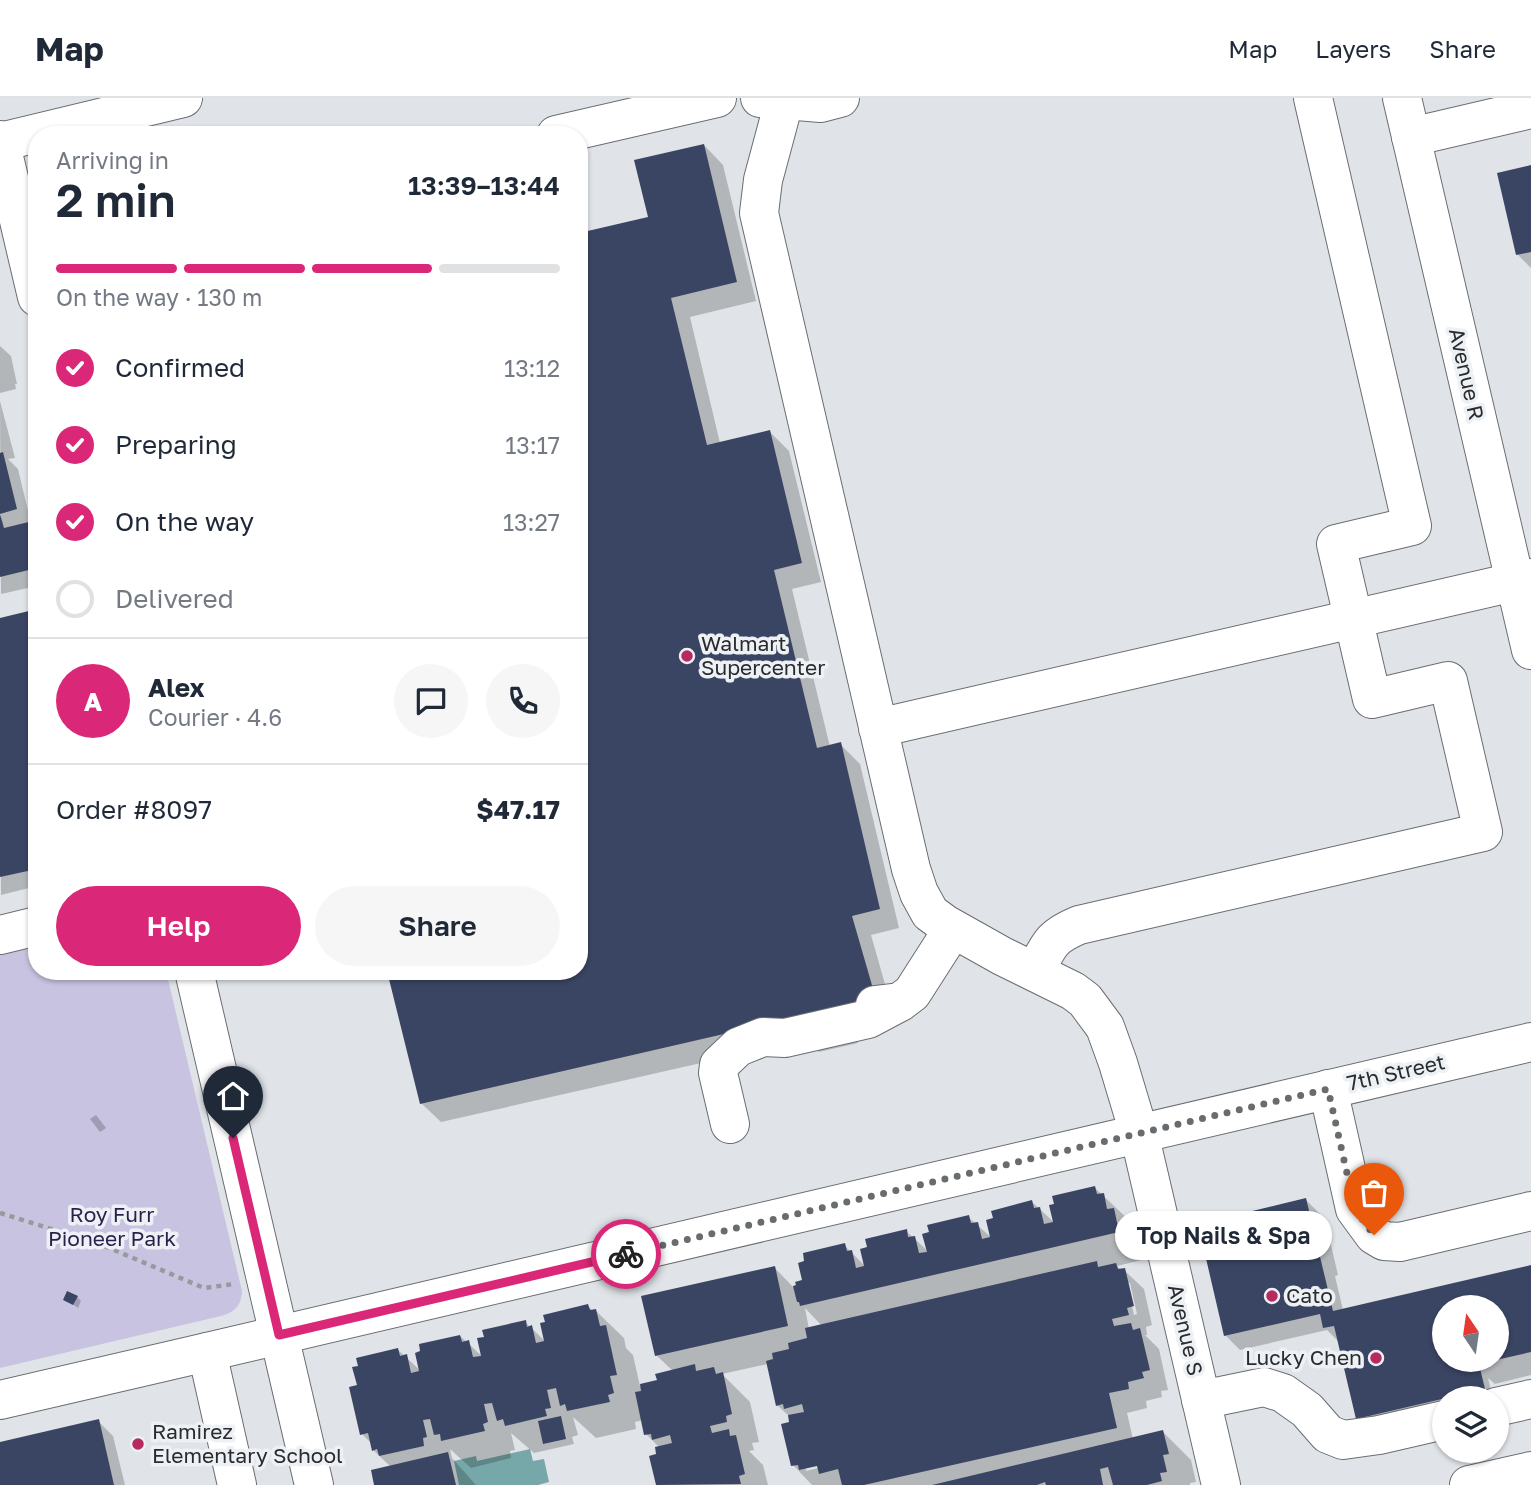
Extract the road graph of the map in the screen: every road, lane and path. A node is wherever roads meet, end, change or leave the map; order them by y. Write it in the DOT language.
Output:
graph roads {
  1 [pos="183,98"];
  2 [pos="717,98"];
  3 [pos="840,98"];
  4 [pos="1313,98"];
  5 [pos="1402,98"];
  6 [pos="776,99"];
  7 [pos="1531,109"];
  8 [pos="64,126"];
  9 [pos="588,128"];
  10 [pos="28,134"];
  11 [pos="1411,137"];
  12 [pos="0,141"];
  13 [pos="28,242"];
  14 [pos="1523,580"];
  15 [pos="1354,619"];
  16 [pos="1531,650"];
  17 [pos="878,729"];
  18 [pos="28,928"];
  19 [pos="953,929"];
  20 [pos="0,935"];
  21 [pos="1035,972"];
  22 [pos="196,980"];
  23 [pos="1531,1042"];
  24 [pos="1328,1089"];
  25 [pos="730,1124"];
  26 [pos="1139,1133"];
  27 [pos="1531,1211"];
  28 [pos="0,1213"];
  29 [pos="267,1279"];
  30 [pos="279,1335"];
  31 [pos="207,1352"];
  32 [pos="1531,1399"];
  33 [pos="0,1400"];
  34 [pos="1201,1400"];
  35 [pos="1509,1404"];
  36 [pos="1432,1423"];
  37 [pos="1531,1471"];
  38 [pos="237,1485"];
  39 [pos="314,1485"];
  40 [pos="1221,1485"];
  41 [pos="1469,1485"];
  1 -- 8 [label="street"];
  2 -- 9 [label="street"];
  3 -- 6 [label="street"];
  4 -- 15 [label="street"];
  5 -- 11 [label="street, Avenue R"];
  6 -- 17 [label="street, Avenue S"];
  7 -- 11 [label="street"];
  10 -- 12 [label="street"];
  11 -- 14 [label="street, Avenue R"];
  12 -- 13 [label="street"];
  14 -- 15 [label="street"];
  14 -- 16 [label="street, Avenue R"];
  15 -- 17 [label="street"];
  15 -- 21 [label="street"];
  17 -- 19 [label="street, Avenue S"];
  18 -- 20 [label="street"];
  19 -- 21 [label="street, Avenue S"];
  19 -- 25 [label="street"];
  21 -- 26 [label="street, Avenue S"];
  22 -- 29 [label="street"];
  23 -- 24 [label="street, 7th Street"];
  24 -- 26 [label="street, 7th Street"];
  24 -- 27 [label="street"];
  26 -- 30 [label="street, 7th Street"];
  26 -- 34 [label="street, Avenue S"];
  28 -- 29 [label="path"];
  29 -- 30 [label="street"];
  30 -- 31 [label="street, 7th Street"];
  30 -- 39 [label="street"];
  31 -- 33 [label="street, 7th Street"];
  31 -- 38 [label="street"];
  32 -- 35 [label="street"];
  34 -- 36 [label="street"];
  34 -- 40 [label="street, Avenue S"];
  37 -- 41 [label="street"];
}
